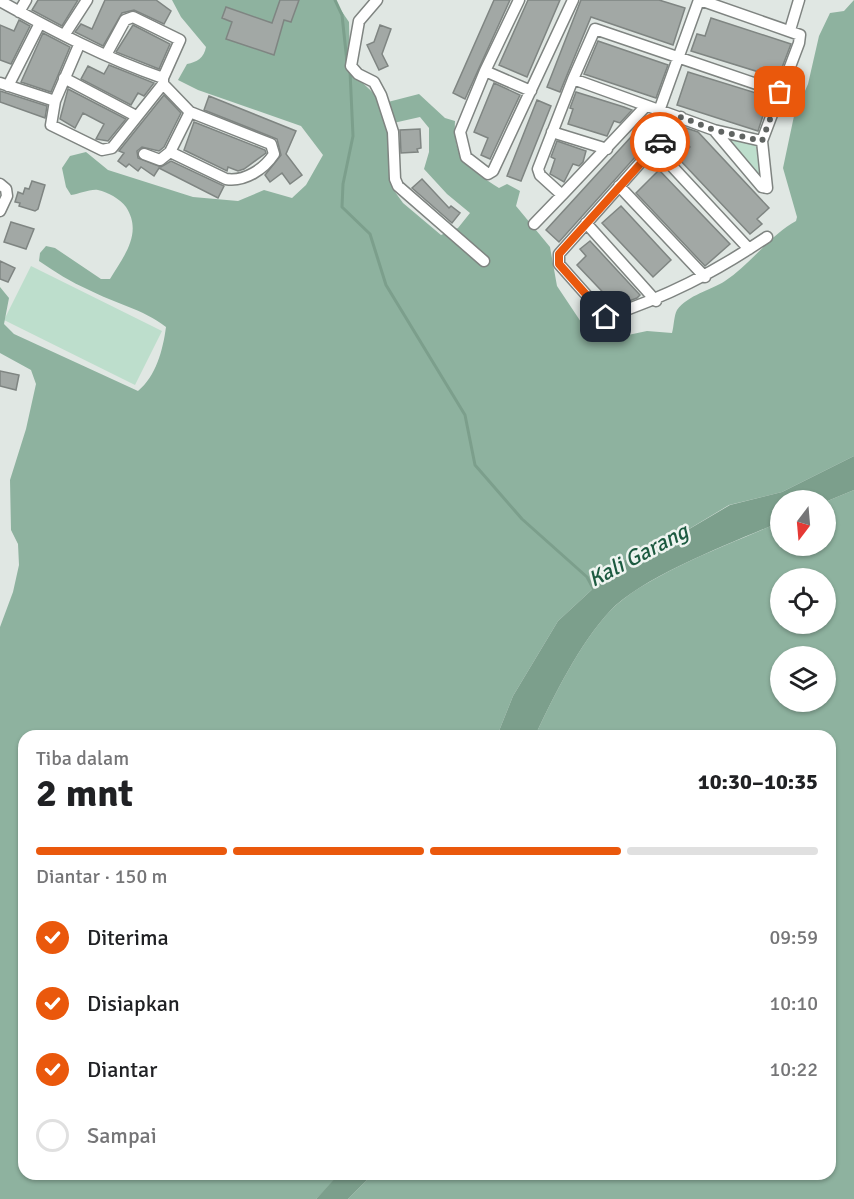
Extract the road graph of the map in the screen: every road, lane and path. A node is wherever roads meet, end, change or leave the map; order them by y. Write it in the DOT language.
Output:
graph roads {
  1 [pos="26,0"];
  2 [pos="87,0"];
  3 [pos="377,0"];
  4 [pos="519,0"];
  5 [pos="573,0"];
  6 [pos="699,0"];
  7 [pos="799,0"];
  8 [pos="0,3"];
  9 [pos="19,12"];
  10 [pos="39,25"];
  11 [pos="790,30"];
  12 [pos="65,34"];
  13 [pos="79,45"];
  14 [pos="106,55"];
  15 [pos="678,58"];
  16 [pos="485,71"];
  17 [pos="64,78"];
  18 [pos="573,79"];
  19 [pos="163,81"];
  20 [pos="4,84"];
  21 [pos="531,91"];
  22 [pos="780,92"];
  23 [pos="55,101"];
  24 [pos="645,107"];
  25 [pos="659,111"];
  26 [pos="190,112"];
  27 [pos="136,116"];
  28 [pos="681,117"];
  29 [pos="714,130"];
  30 [pos="552,132"];
  31 [pos="762,141"];
  32 [pos="655,148"];
  33 [pos="607,150"];
  34 [pos="170,152"];
  35 [pos="144,153"];
  36 [pos="0,184"];
  37 [pos="619,186"];
  38 [pos="562,195"];
  39 [pos="0,211"];
  40 [pos="586,223"];
  41 [pos="534,224"];
  42 [pos="767,237"];
  43 [pos="748,249"];
  44 [pos="484,261"];
  45 [pos="705,277"];
  46 [pos="656,301"];
  1 -- 9 [label="street"];
  2 -- 12 [label="street"];
  3 -- 44 [label="street"];
  4 -- 16 [label="street"];
  5 -- 21 [label="street"];
  6 -- 11 [label="street"];
  6 -- 15 [label="street"];
  7 -- 11 [label="street"];
  8 -- 9 [label="street"];
  9 -- 10 [label="street"];
  10 -- 12 [label="street"];
  10 -- 20 [label="street"];
  11 -- 22 [label="street"];
  12 -- 13 [label="street"];
  13 -- 14 [label="street"];
  13 -- 17 [label="street"];
  14 -- 19 [label="street"];
  14 -- 19 [label="street"];
  15 -- 18 [label="street"];
  15 -- 22 [label="street"];
  15 -- 25 [label="street"];
  16 -- 21 [label="street"];
  16 -- 21 [label="street"];
  17 -- 23 [label="street"];
  17 -- 27 [label="street"];
  18 -- 24 [label="street"];
  18 -- 30 [label="street"];
  19 -- 26 [label="street"];
  19 -- 27 [label="street"];
  20 -- 23 [label="street"];
  22 -- 31 [label="street"];
  23 -- 27 [label="street"];
  24 -- 25 [label="street"];
  24 -- 33 [label="street"];
  25 -- 28 [label="street"];
  26 -- 34 [label="street"];
  26 -- 34 [label="street"];
  28 -- 29 [label="street"];
  28 -- 32 [label="street"];
  29 -- 31 [label="street"];
  29 -- 31 [label="street"];
  30 -- 33 [label="street"];
  30 -- 38 [label="street"];
  32 -- 37 [label="street"];
  32 -- 43 [label="street"];
  33 -- 38 [label="street"];
  34 -- 35 [label="street"];
  36 -- 39 [label="street"];
  37 -- 40 [label="street"];
  37 -- 45 [label="street"];
  38 -- 41 [label="street"];
  40 -- 46 [label="street"];
  40 -- 46 [label="street"];
  42 -- 43 [label="street"];
  43 -- 45 [label="street"];
  45 -- 46 [label="street"];
}
